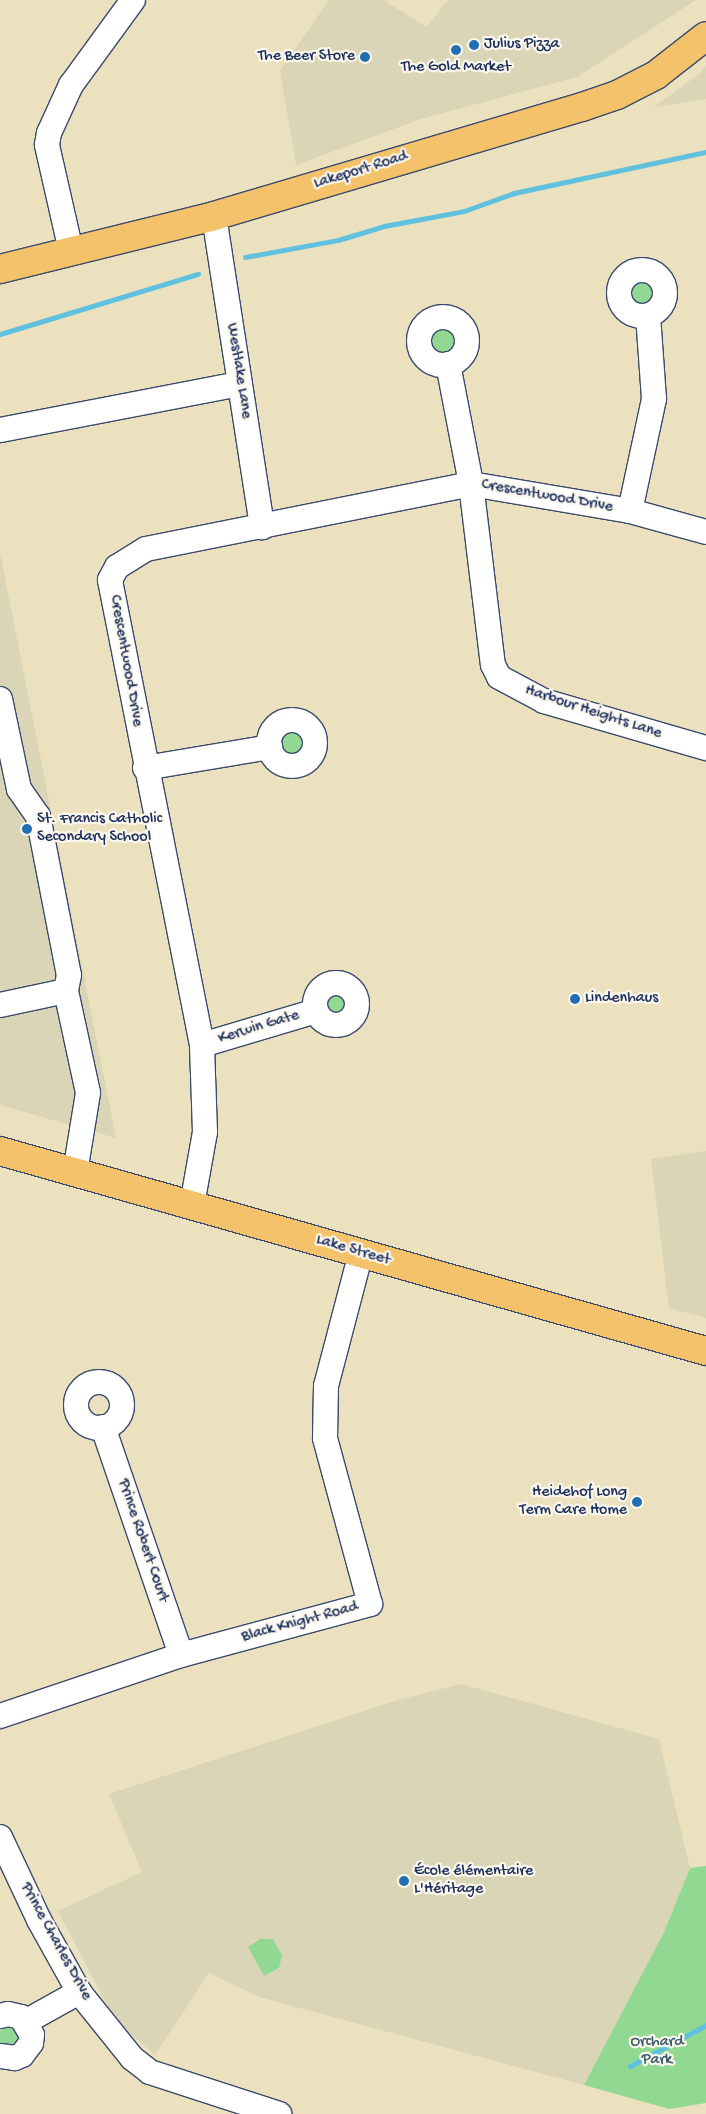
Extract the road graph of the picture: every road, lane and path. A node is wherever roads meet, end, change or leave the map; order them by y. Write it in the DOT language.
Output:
graph roads {
  1 [pos="133,0"];
  2 [pos="706,36"];
  3 [pos="214,216"];
  4 [pos="70,251"];
  5 [pos="0,269"];
  6 [pos="648,316"];
  7 [pos="448,364"];
  8 [pos="240,384"];
  9 [pos="0,430"];
  10 [pos="470,484"];
  11 [pos="630,512"];
  12 [pos="262,527"];
  13 [pos="706,532"];
  14 [pos="0,699"];
  15 [pos="270,747"];
  16 [pos="706,748"];
  17 [pos="145,768"];
  18 [pos="9,785"];
  19 [pos="66,991"];
  20 [pos="0,1005"];
  21 [pos="316,1011"];
  22 [pos="202,1045"];
  23 [pos="0,1151"];
  24 [pos="75,1172"];
  25 [pos="192,1205"];
  26 [pos="361,1254"];
  27 [pos="706,1351"];
  28 [pos="103,1427"];
  29 [pos="181,1655"];
  30 [pos="0,1716"];
  31 [pos="0,1837"];
  32 [pos="79,1992"];
  33 [pos="0,2016"];
  34 [pos="26,2021"];
  35 [pos="0,2056"];
  36 [pos="279,2114"];
  1 -- 4 [label="street"];
  2 -- 3 [label="main road, Lakeport Road"];
  3 -- 4 [label="main road, Lakeport Road"];
  3 -- 8 [label="street, Westlake Lane"];
  4 -- 5 [label="main road, Lakeport Road"];
  6 -- 11 [label="street"];
  7 -- 10 [label="street, Harbour Heights Lane"];
  8 -- 9 [label="street"];
  8 -- 12 [label="street, Westlake Lane"];
  10 -- 11 [label="street, Crescentwood Drive"];
  10 -- 12 [label="street, Crescentwood Drive"];
  10 -- 16 [label="street, Harbour Heights Lane"];
  11 -- 13 [label="street, Crescentwood Drive"];
  12 -- 17 [label="street, Crescentwood Drive"];
  14 -- 18 [label="street"];
  15 -- 17 [label="street"];
  17 -- 22 [label="street, Crescentwood Drive"];
  18 -- 19 [label="street"];
  19 -- 20 [label="street"];
  19 -- 24 [label="street"];
  21 -- 22 [label="street, Kerwin Gate"];
  22 -- 25 [label="street, Crescentwood Drive"];
  23 -- 24 [label="main road, Lake Street"];
  24 -- 25 [label="main road, Lake Street"];
  25 -- 26 [label="main road, Lake Street"];
  26 -- 27 [label="main road, Lake Street"];
  26 -- 29 [label="street, Black Knight Road"];
  28 -- 29 [label="street, Prince Robert Court"];
  29 -- 30 [label="street, Black Knight Road"];
  31 -- 32 [label="street, Prince Charles Drive"];
  32 -- 34 [label="street"];
  32 -- 36 [label="street, Prince Charles Drive"];
  33 -- 34 [label="street"];
  34 -- 35 [label="street"];
}
